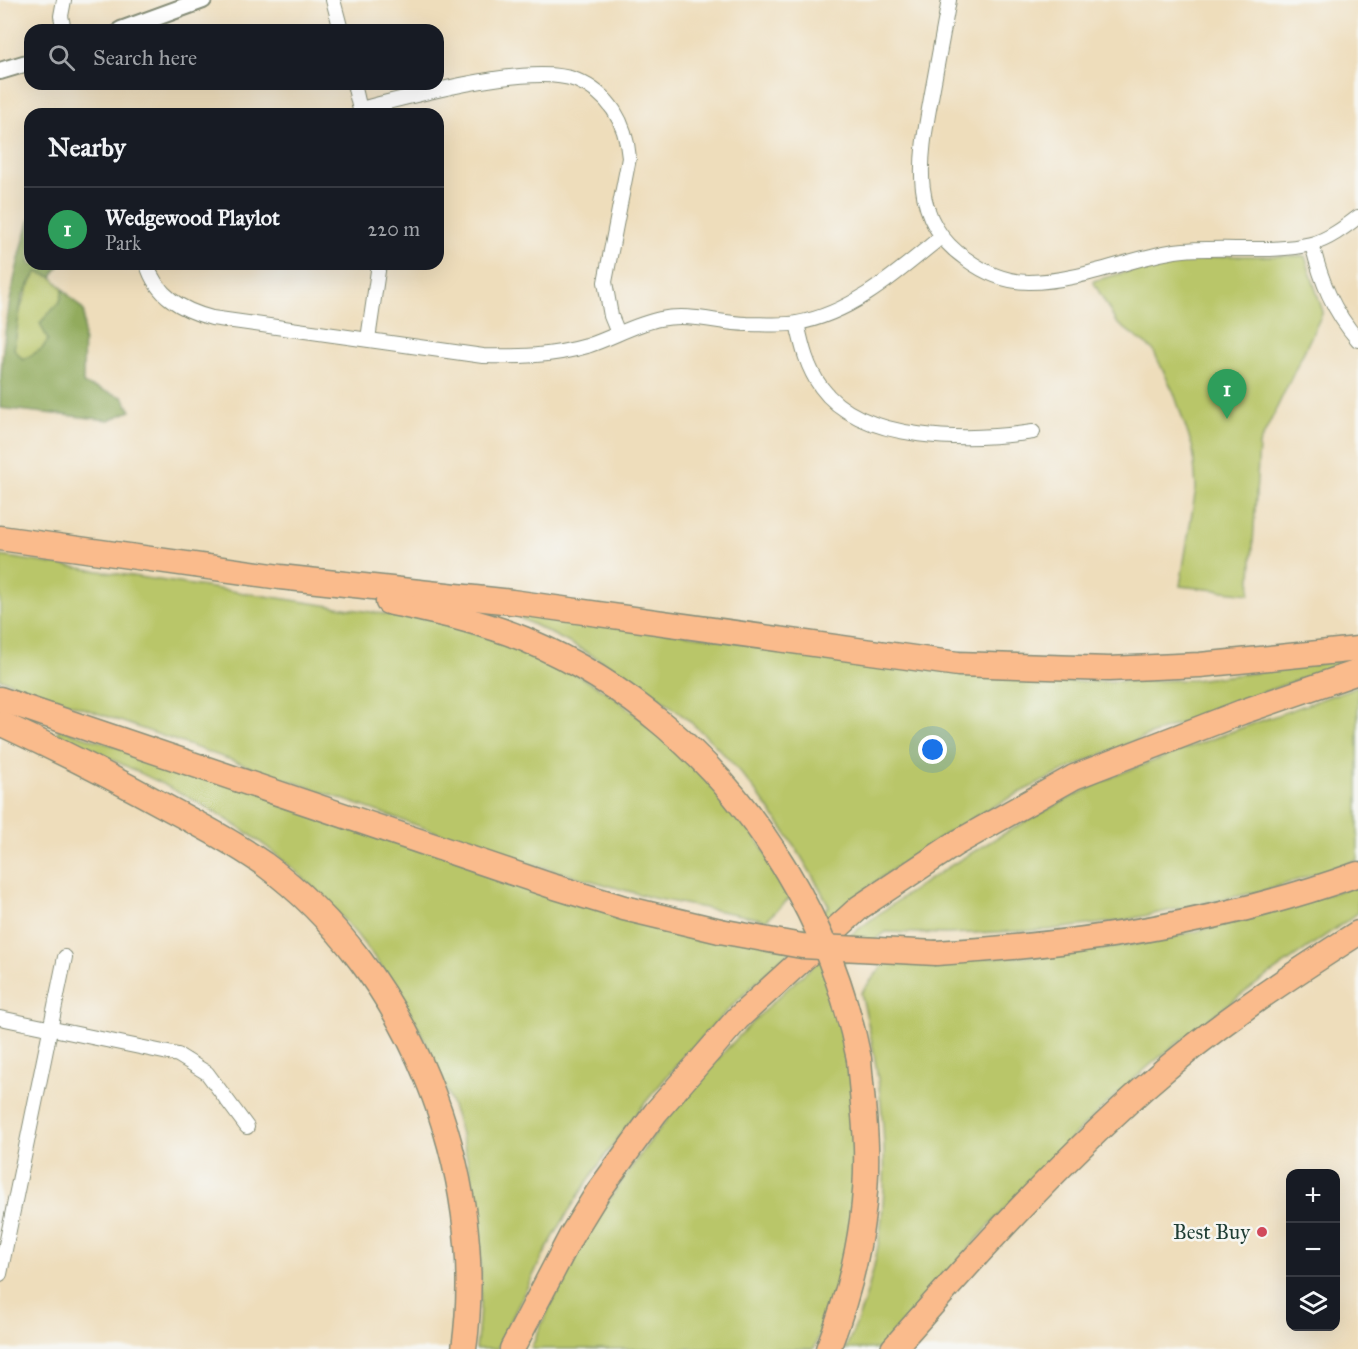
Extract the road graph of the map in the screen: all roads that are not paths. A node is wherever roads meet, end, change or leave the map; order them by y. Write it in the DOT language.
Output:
graph roads {
  1 [pos="64,0"];
  2 [pos="203,0"];
  3 [pos="333,0"];
  4 [pos="949,0"];
  5 [pos="63,24"];
  6 [pos="137,24"];
  7 [pos="339,24"];
  8 [pos="24,64"];
  9 [pos="0,71"];
  10 [pos="356,90"];
  11 [pos="443,90"];
  12 [pos="444,90"];
  13 [pos="360,108"];
  14 [pos="373,108"];
  15 [pos="1358,216"];
  16 [pos="941,237"];
  17 [pos="1312,244"];
  18 [pos="150,270"];
  19 [pos="378,270"];
  20 [pos="797,323"];
  21 [pos="618,333"];
  22 [pos="368,339"];
  23 [pos="1358,340"];
  24 [pos="1033,432"];
  25 [pos="0,538"];
  26 [pos="280,577"];
  27 [pos="1358,649"];
  28 [pos="1358,672"];
  29 [pos="0,699"];
  30 [pos="0,723"];
  31 [pos="1358,874"];
  32 [pos="1358,933"];
  33 [pos="65,957"];
  34 [pos="0,1018"];
  35 [pos="51,1028"];
  36 [pos="247,1127"];
  37 [pos="0,1274"];
  38 [pos="464,1349"];
  39 [pos="512,1349"];
  40 [pos="828,1349"];
  41 [pos="893,1349"];
  1 -- 5 [label="street"];
  2 -- 6 [label="street"];
  3 -- 7 [label="street"];
  4 -- 16 [label="street"];
  8 -- 9 [label="street"];
  10 -- 13 [label="street"];
  11 -- 14 [label="street"];
  12 -- 21 [label="street"];
  15 -- 17 [label="street"];
  16 -- 17 [label="street"];
  16 -- 20 [label="street"];
  17 -- 23 [label="street"];
  18 -- 22 [label="street"];
  19 -- 22 [label="street"];
  20 -- 21 [label="street"];
  20 -- 24 [label="street"];
  21 -- 22 [label="street"];
  25 -- 26 [label="highway"];
  26 -- 27 [label="highway"];
  26 -- 40 [label="highway, bridge"];
  28 -- 39 [label="highway"];
  29 -- 31 [label="highway, bridge"];
  30 -- 38 [label="highway"];
  32 -- 41 [label="highway"];
  33 -- 35 [label="street"];
  34 -- 35 [label="street"];
  35 -- 36 [label="street"];
  35 -- 37 [label="street"];
}
